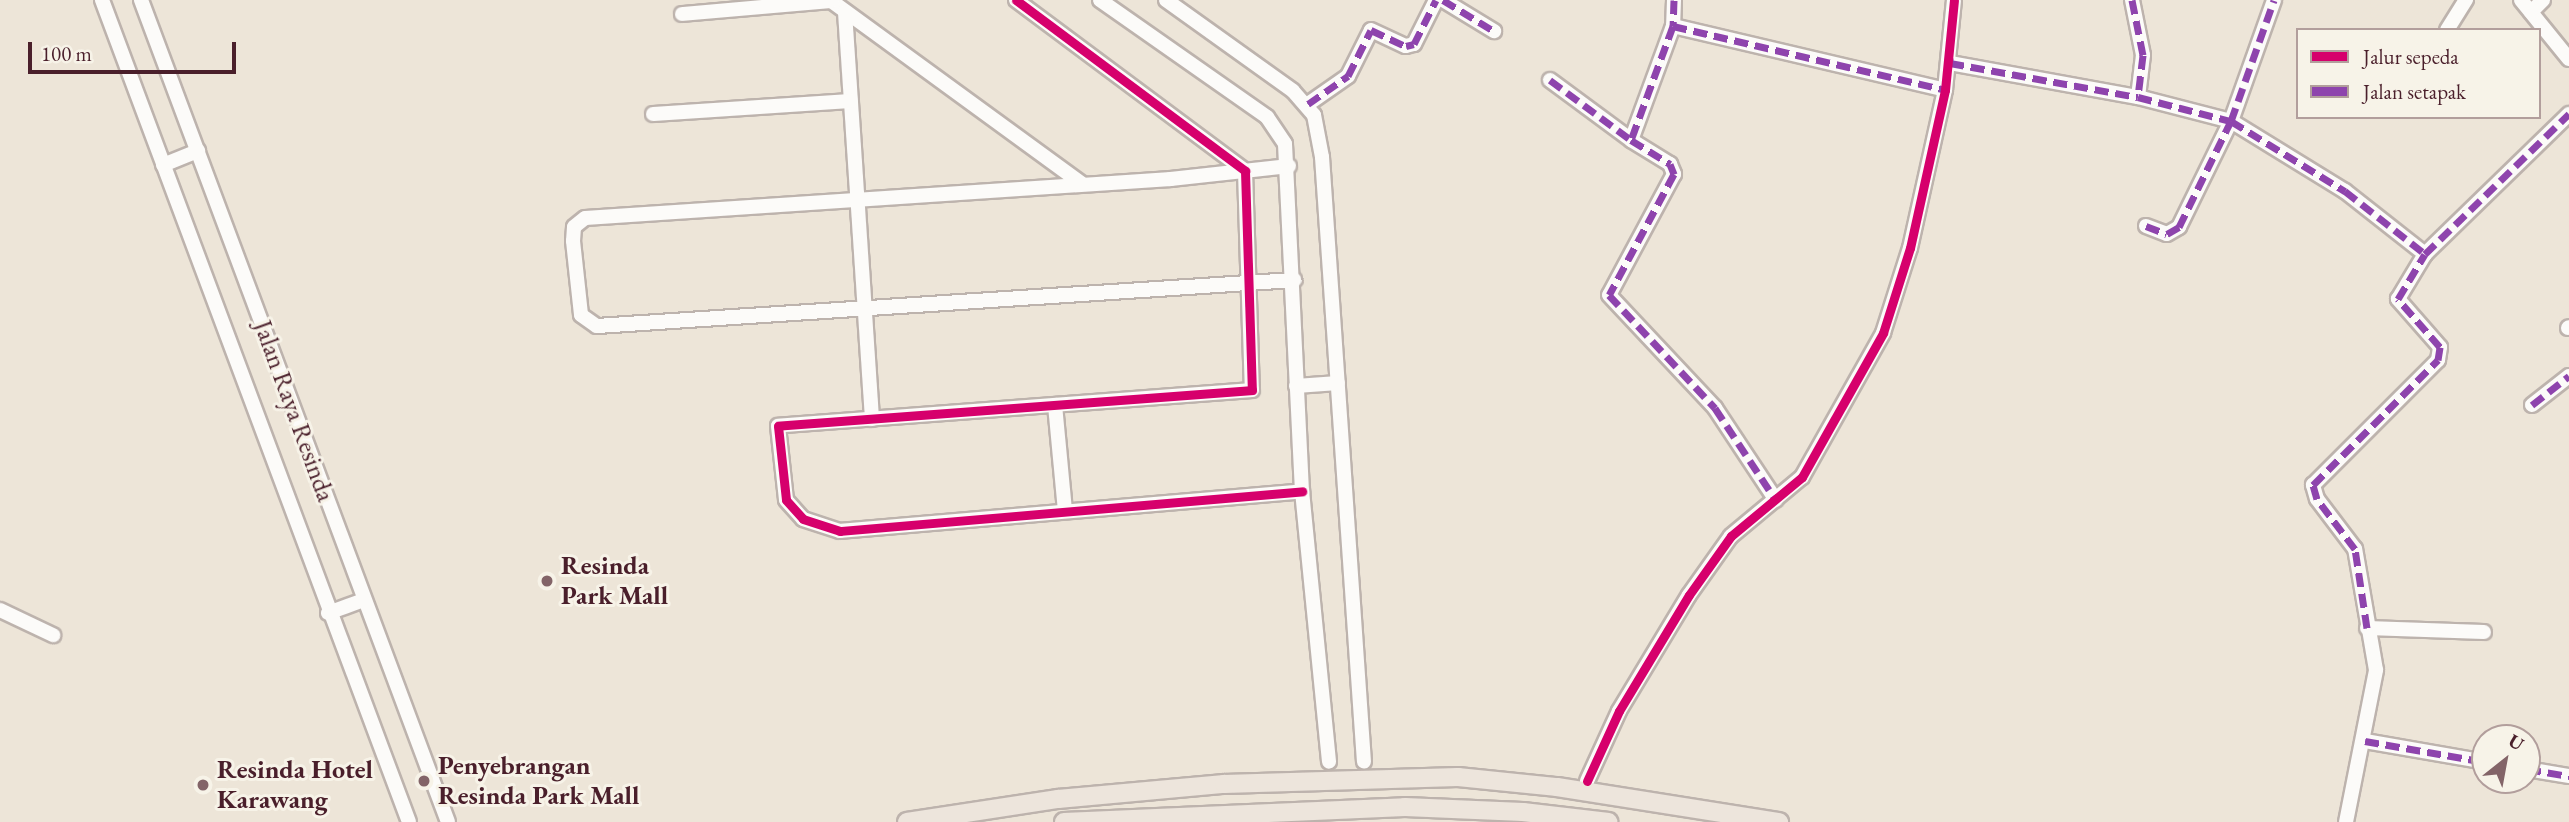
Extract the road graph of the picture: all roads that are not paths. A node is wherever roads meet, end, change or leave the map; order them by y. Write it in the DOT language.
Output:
graph roads {
  1 [pos="102,0"];
  2 [pos="141,0"];
  3 [pos="1016,0"];
  4 [pos="1100,0"];
  5 [pos="1166,0"];
  6 [pos="1436,0"];
  7 [pos="1443,0"];
  8 [pos="1674,0"];
  9 [pos="1954,0"];
  10 [pos="2132,0"];
  11 [pos="2274,0"];
  12 [pos="2466,0"];
  13 [pos="2521,0"];
  14 [pos="2543,0"];
  15 [pos="831,1"];
  16 [pos="845,12"];
  17 [pos="2531,12"];
  18 [pos="682,14"];
  19 [pos="1672,26"];
  20 [pos="2448,28"];
  21 [pos="1494,31"];
  22 [pos="2569,59"];
  23 [pos="1950,63"];
  24 [pos="1550,80"];
  25 [pos="1945,90"];
  26 [pos="2138,97"];
  27 [pos="851,102"];
  28 [pos="1308,104"];
  29 [pos="653,114"];
  30 [pos="2569,114"];
  31 [pos="2231,121"];
  32 [pos="1631,140"];
  33 [pos="198,151"];
  34 [pos="163,165"];
  35 [pos="1289,166"];
  36 [pos="1245,171"];
  37 [pos="1081,183"];
  38 [pos="858,202"];
  39 [pos="2146,226"];
  40 [pos="2425,254"];
  41 [pos="1294,279"];
  42 [pos="1247,281"];
  43 [pos="864,309"];
  44 [pos="2569,376"];
  45 [pos="1338,383"];
  46 [pos="1296,386"];
  47 [pos="1055,405"];
  48 [pos="2532,405"];
  49 [pos="872,419"];
  50 [pos="1302,491"];
  51 [pos="1776,500"];
  52 [pos="1065,511"];
  53 [pos="364,600"];
  54 [pos="0,610"];
  55 [pos="328,613"];
  56 [pos="2367,628"];
  57 [pos="2484,632"];
  58 [pos="52,635"];
  59 [pos="2365,741"];
  60 [pos="2471,760"];
  61 [pos="1329,762"];
  62 [pos="1364,762"];
  63 [pos="2541,771"];
  64 [pos="2569,776"];
  65 [pos="1587,781"];
  66 [pos="409,822"];
  67 [pos="448,822"];
  68 [pos="907,822"];
  69 [pos="1064,822"];
  70 [pos="1608,822"];
  71 [pos="1779,822"];
  72 [pos="2346,822"];
  1 -- 34 [label="street, Jalan Raya Resinda"];
  2 -- 33 [label="street, Jalan Raya Resinda"];
  3 -- 36 [label="street"];
  4 -- 35 [label="street"];
  5 -- 28 [label="street"];
  6 -- 28 [label="street"];
  7 -- 21 [label="street"];
  8 -- 19 [label="street"];
  9 -- 23 [label="street"];
  10 -- 26 [label="street"];
  11 -- 31 [label="street"];
  12 -- 20 [label="street"];
  13 -- 17 [label="street"];
  14 -- 17 [label="street"];
  15 -- 16 [label="street"];
  15 -- 18 [label="street"];
  16 -- 27 [label="street"];
  16 -- 37 [label="street"];
  17 -- 22 [label="street"];
  19 -- 25 [label="street"];
  19 -- 32 [label="street"];
  23 -- 25 [label="street"];
  23 -- 26 [label="street"];
  24 -- 32 [label="street"];
  25 -- 51 [label="street"];
  26 -- 31 [label="street"];
  27 -- 29 [label="street"];
  27 -- 38 [label="street"];
  28 -- 45 [label="street"];
  30 -- 40 [label="street"];
  31 -- 39 [label="street"];
  31 -- 40 [label="street"];
  32 -- 51 [label="street"];
  33 -- 34 [label="street"];
  33 -- 53 [label="street, Jalan Raya Resinda"];
  34 -- 55 [label="street, Jalan Raya Resinda"];
  35 -- 36 [label="street"];
  35 -- 41 [label="street"];
  36 -- 37 [label="street"];
  36 -- 42 [label="street"];
  37 -- 38 [label="street"];
  38 -- 43 [label="street"];
  38 -- 43 [label="street"];
  40 -- 56 [label="street"];
  41 -- 42 [label="street"];
  41 -- 46 [label="street"];
  42 -- 43 [label="street"];
  42 -- 47 [label="street"];
  43 -- 49 [label="street"];
  44 -- 48 [label="street"];
  45 -- 46 [label="street"];
  45 -- 62 [label="street"];
  46 -- 50 [label="street"];
  47 -- 49 [label="street"];
  47 -- 52 [label="street"];
  49 -- 52 [label="street"];
  50 -- 52 [label="street"];
  50 -- 61 [label="street"];
  51 -- 65 [label="street"];
  53 -- 55 [label="street"];
  53 -- 67 [label="street, Jalan Raya Resinda"];
  54 -- 58 [label="street"];
  55 -- 66 [label="street, Jalan Raya Resinda"];
  56 -- 57 [label="street"];
  56 -- 59 [label="street"];
  59 -- 60 [label="street"];
  59 -- 72 [label="street"];
  63 -- 64 [label="street"];
  68 -- 71 [label="main road"];
  69 -- 70 [label="main road"];
}
